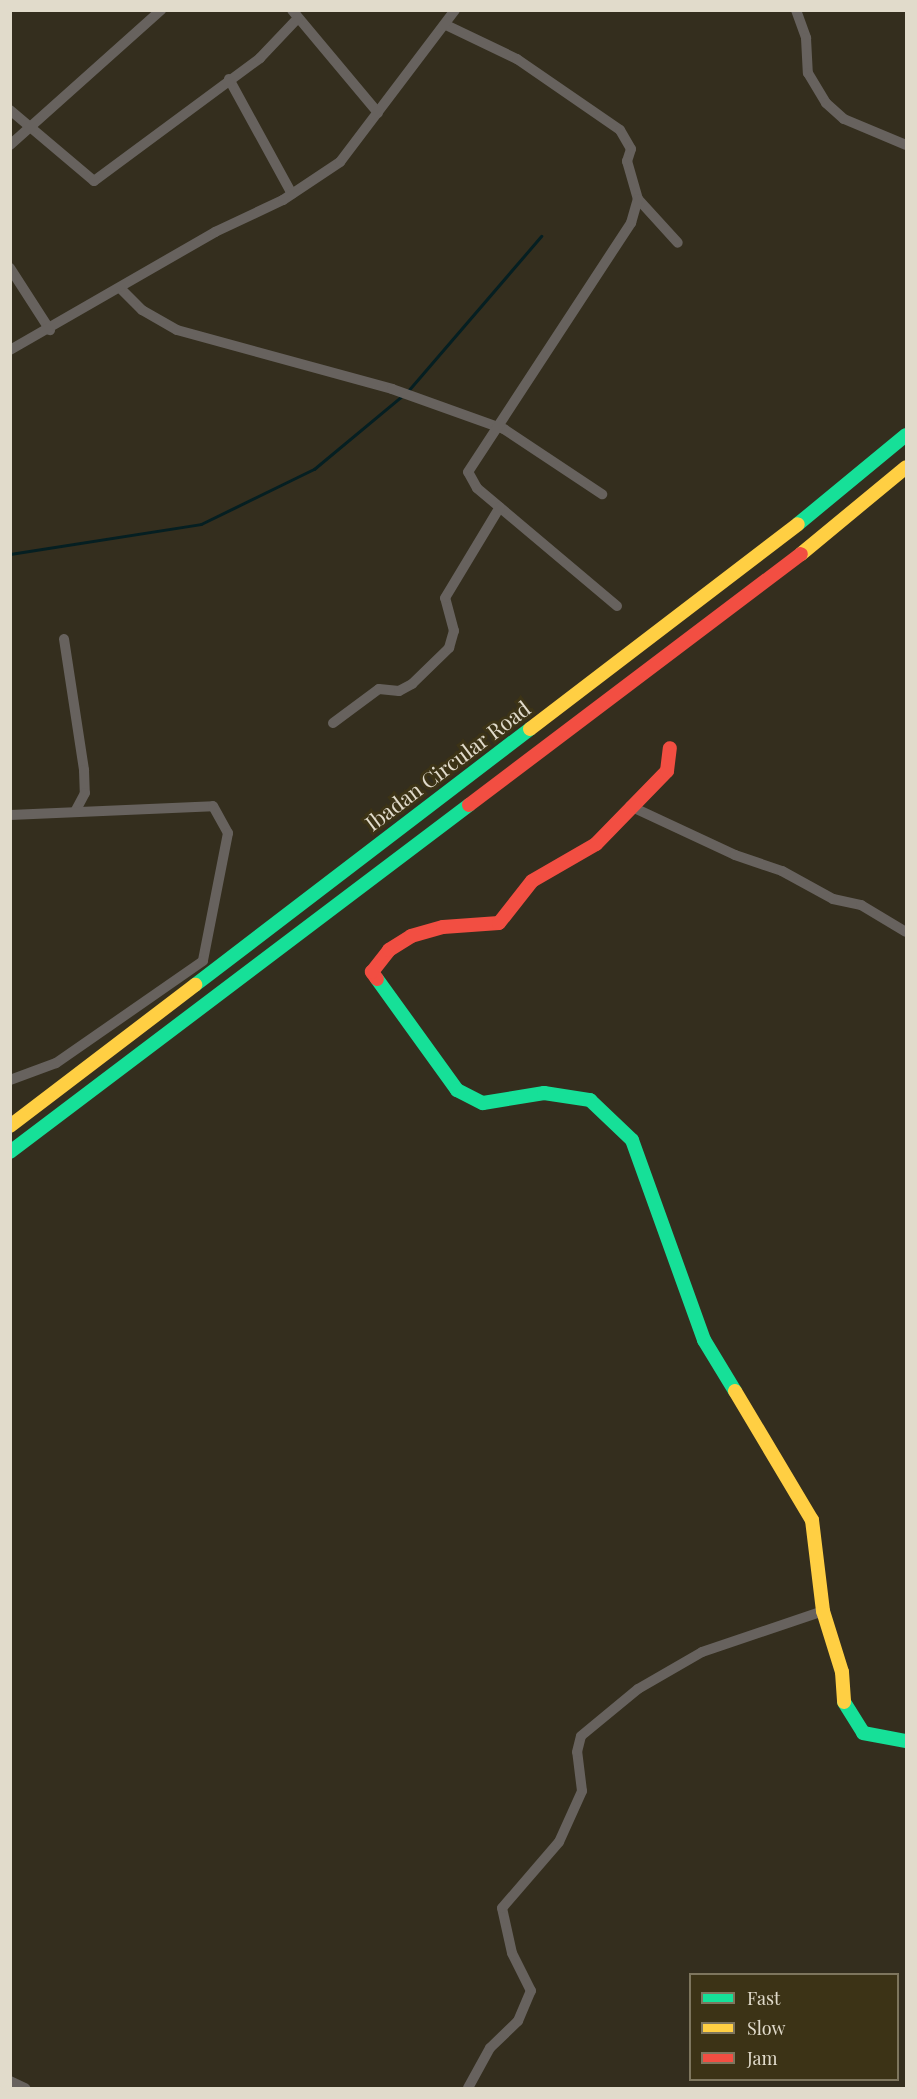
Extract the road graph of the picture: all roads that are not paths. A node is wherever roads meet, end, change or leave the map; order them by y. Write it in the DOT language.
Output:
graph roads {
  1 [pos="161,10"];
  2 [pos="455,10"];
  3 [pos="796,10"];
  4 [pos="295,14"];
  5 [pos="446,25"];
  6 [pos="229,79"];
  7 [pos="10,110"];
  8 [pos="378,113"];
  9 [pos="32,127"];
  10 [pos="10,145"];
  11 [pos="906,145"];
  12 [pos="292,194"];
  13 [pos="638,199"];
  14 [pos="678,243"];
  15 [pos="13,275"];
  16 [pos="121,289"];
  17 [pos="50,330"];
  18 [pos="10,350"];
  19 [pos="496,426"];
  20 [pos="906,435"];
  21 [pos="906,467"];
  22 [pos="602,494"];
  23 [pos="500,507"];
  24 [pos="617,606"];
  25 [pos="64,639"];
  26 [pos="333,723"];
  27 [pos="670,748"];
  28 [pos="630,806"];
  29 [pos="76,810"];
  30 [pos="10,815"];
  31 [pos="906,932"];
  32 [pos="10,1080"];
  33 [pos="10,1126"];
  34 [pos="10,1152"];
  35 [pos="823,1611"];
  36 [pos="906,1741"];
  37 [pos="10,2081"];
  38 [pos="25,2088"];
  39 [pos="468,2088"];
  1 -- 9 [label="street"];
  2 -- 5 [label="street"];
  3 -- 11 [label="street"];
  4 -- 6 [label="street"];
  4 -- 8 [label="street"];
  5 -- 8 [label="street"];
  5 -- 13 [label="street"];
  6 -- 9 [label="street"];
  6 -- 12 [label="street"];
  7 -- 9 [label="street"];
  8 -- 12 [label="street"];
  9 -- 10 [label="street"];
  12 -- 16 [label="street"];
  13 -- 14 [label="street"];
  13 -- 19 [label="street"];
  15 -- 17 [label="street"];
  16 -- 17 [label="street"];
  16 -- 19 [label="street"];
  17 -- 18 [label="street"];
  19 -- 22 [label="street"];
  19 -- 23 [label="street"];
  20 -- 33 [label="main road, Ibadan Circular Road"];
  21 -- 34 [label="main road, Ibadan Circular Road"];
  23 -- 24 [label="street"];
  23 -- 26 [label="street"];
  25 -- 29 [label="street"];
  27 -- 28 [label="main road"];
  28 -- 31 [label="street"];
  28 -- 35 [label="main road"];
  29 -- 30 [label="street"];
  29 -- 32 [label="street"];
  35 -- 36 [label="main road"];
  35 -- 39 [label="street"];
  37 -- 38 [label="street"];
}
